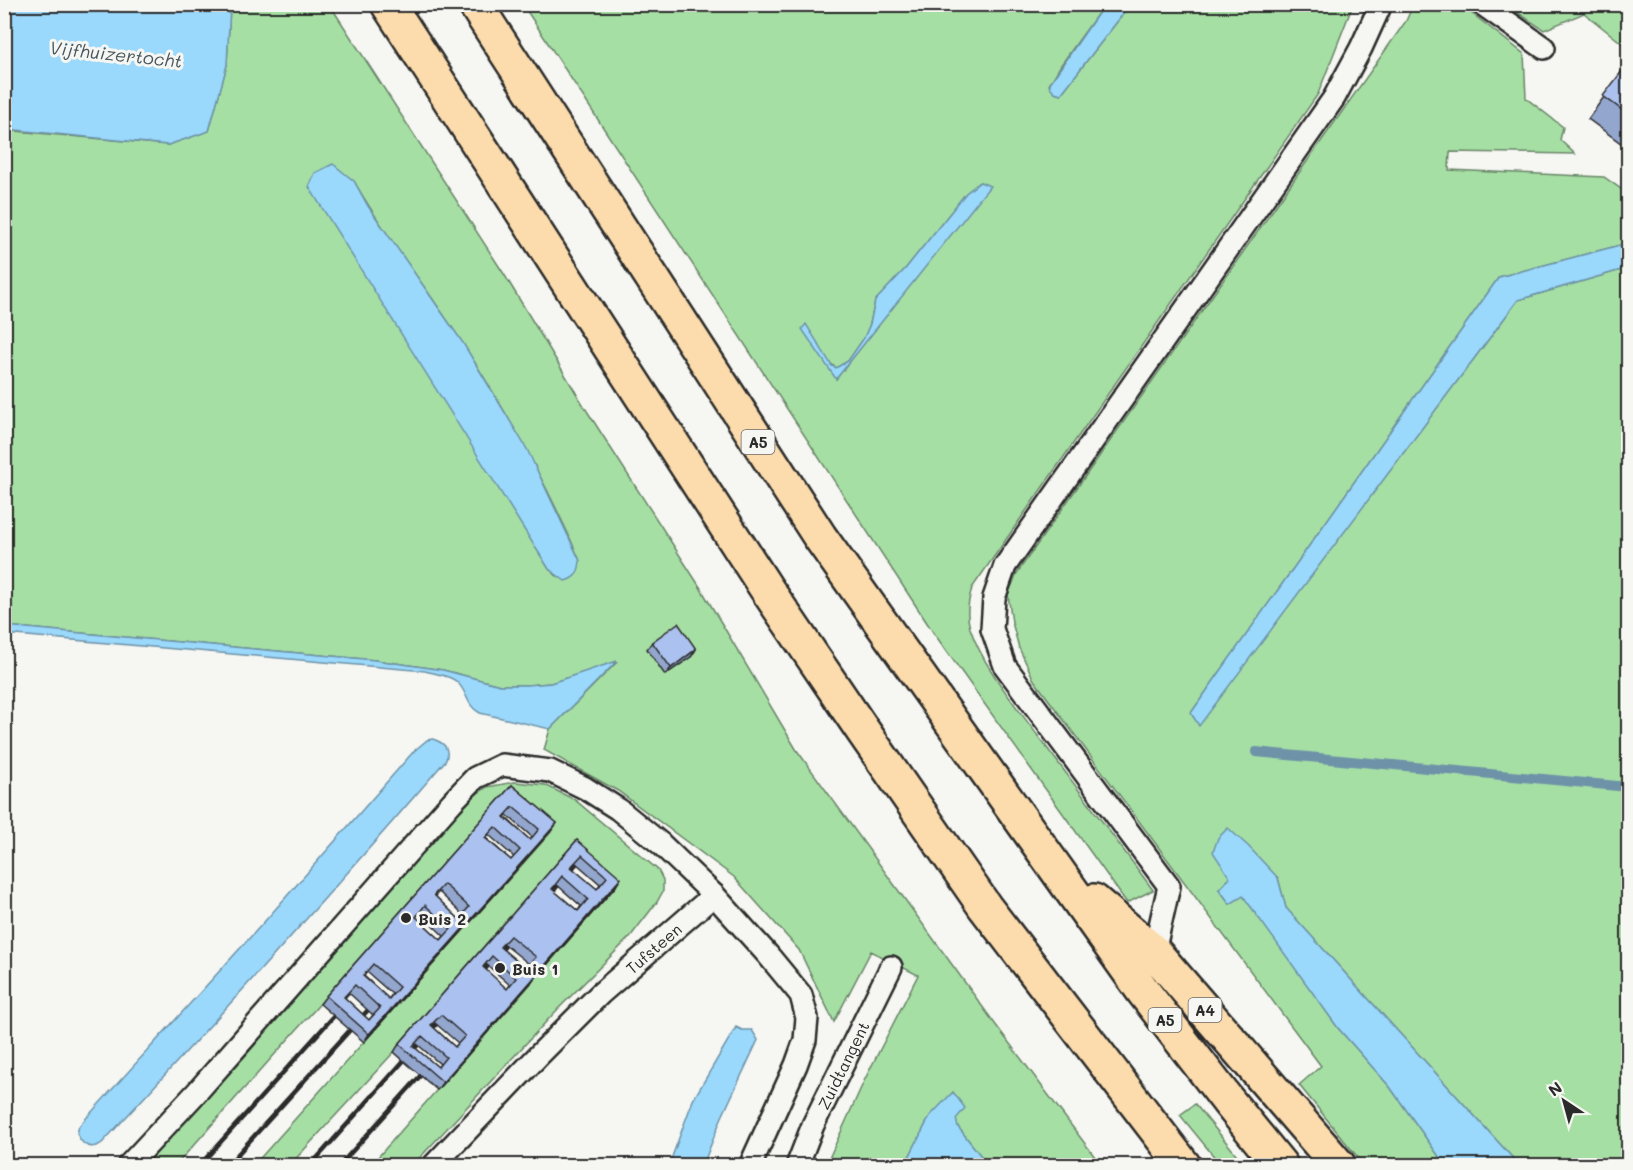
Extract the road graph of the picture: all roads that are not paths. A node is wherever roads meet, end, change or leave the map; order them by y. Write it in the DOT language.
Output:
graph roads {
  1 [pos="388,4"];
  2 [pos="475,4"];
  3 [pos="1381,4"];
  4 [pos="1482,4"];
  5 [pos="1544,48"];
  6 [pos="1056,869"];
  7 [pos="714,896"];
  8 [pos="1154,952"];
  9 [pos="891,967"];
  10 [pos="128,1166"];
  11 [pos="433,1166"];
  12 [pos="750,1166"];
  13 [pos="797,1166"];
  14 [pos="1184,1166"];
  15 [pos="1281,1166"];
  16 [pos="1339,1166"];
  1 -- 14 [label="highway"];
  2 -- 6 [label="highway, A5"];
  3 -- 8 [label="lane"];
  4 -- 5 [label="lane"];
  6 -- 8 [label="highway, A4"];
  6 -- 15 [label="highway, A5"];
  7 -- 10 [label="lane"];
  7 -- 11 [label="lane, Tufsteen"];
  7 -- 12 [label="lane"];
  8 -- 16 [label="highway, A4"];
  9 -- 13 [label="lane, Zuidtangent"];
}
